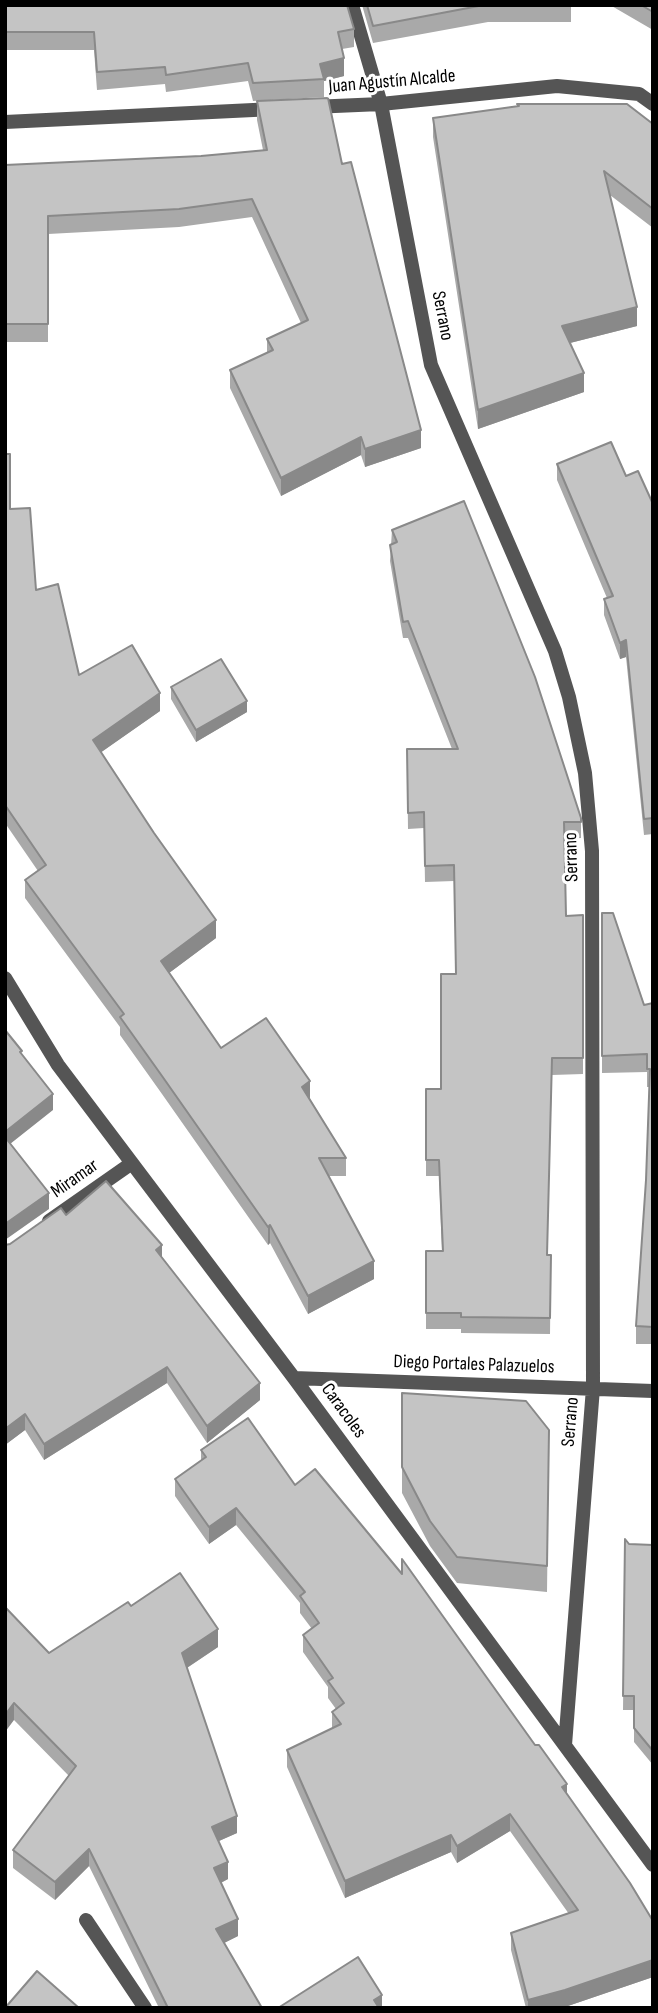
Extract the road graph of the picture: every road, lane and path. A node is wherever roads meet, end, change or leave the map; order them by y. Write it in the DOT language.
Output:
graph roads {
  1 [pos="352,5"];
  2 [pos="381,104"];
  3 [pos="653,104"];
  4 [pos="5,122"];
  5 [pos="5,978"];
  6 [pos="132,1163"];
  7 [pos="37,1229"];
  8 [pos="294,1378"];
  9 [pos="593,1388"];
  10 [pos="653,1391"];
  11 [pos="565,1745"];
  12 [pos="653,1865"];
  13 [pos="86,1920"];
  14 [pos="145,2008"];
  1 -- 2 [label="street, Serrano"];
  2 -- 3 [label="street, Juan Agustín Alcalde"];
  2 -- 4 [label="street, Juan Agustín Alcalde"];
  2 -- 9 [label="street, Serrano"];
  5 -- 6 [label="street, Caracoles"];
  6 -- 7 [label="street, Miramar"];
  6 -- 8 [label="street, Caracoles"];
  8 -- 9 [label="street, Diego Portales Palazuelos"];
  8 -- 11 [label="street, Caracoles"];
  9 -- 10 [label="street, Diego Portales Palazuelos"];
  9 -- 11 [label="street, Serrano"];
  11 -- 12 [label="street, Caracoles"];
  13 -- 14 [label="street"];
}
